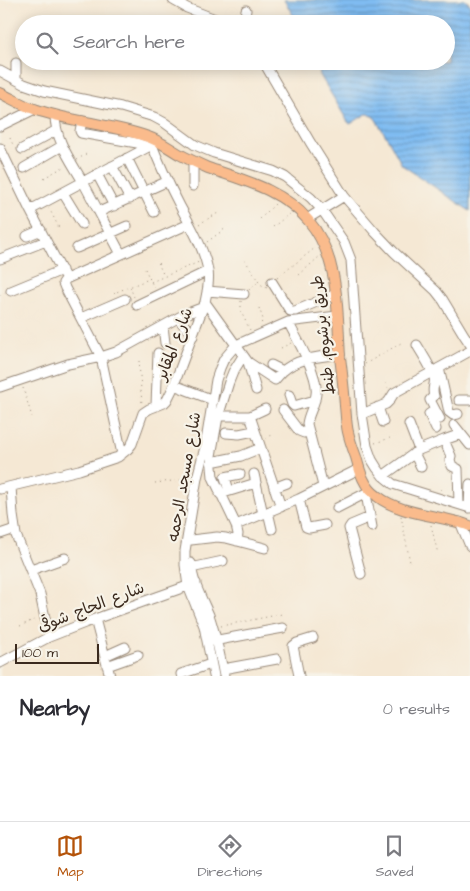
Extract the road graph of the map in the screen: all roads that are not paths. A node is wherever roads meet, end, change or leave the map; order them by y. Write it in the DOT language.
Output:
graph roads {
  1 [pos="173,0"];
  2 [pos="246,10"];
  3 [pos="205,15"];
  4 [pos="245,15"];
  5 [pos="16,70"];
  6 [pos="270,70"];
  7 [pos="0,71"];
  8 [pos="16,79"];
  9 [pos="0,93"];
  10 [pos="35,110"];
  11 [pos="55,115"];
  12 [pos="0,126"];
  13 [pos="57,130"];
  14 [pos="150,143"];
  15 [pos="62,146"];
  16 [pos="0,148"];
  17 [pos="22,150"];
  18 [pos="127,158"];
  19 [pos="193,161"];
  20 [pos="112,166"];
  21 [pos="24,168"];
  22 [pos="97,174"];
  23 [pos="168,181"];
  24 [pos="82,182"];
  25 [pos="193,186"];
  26 [pos="145,192"];
  27 [pos="63,193"];
  28 [pos="344,196"];
  29 [pos="130,199"];
  30 [pos="114,206"];
  31 [pos="30,210"];
  32 [pos="322,210"];
  33 [pos="99,212"];
  34 [pos="154,212"];
  35 [pos="307,219"];
  36 [pos="82,224"];
  37 [pos="127,226"];
  38 [pos="191,226"];
  39 [pos="40,230"];
  40 [pos="110,233"];
  41 [pos="27,236"];
  42 [pos="46,241"];
  43 [pos="76,248"];
  44 [pos="120,254"];
  45 [pos="0,259"];
  46 [pos="208,271"];
  47 [pos="64,274"];
  48 [pos="271,286"];
  49 [pos="10,291"];
  50 [pos="207,291"];
  51 [pos="244,294"];
  52 [pos="336,294"];
  53 [pos="122,301"];
  54 [pos="138,305"];
  55 [pos="204,305"];
  56 [pos="338,316"];
  57 [pos="81,318"];
  58 [pos="178,318"];
  59 [pos="288,322"];
  60 [pos="163,326"];
  61 [pos="193,336"];
  62 [pos="165,343"];
  63 [pos="470,344"];
  64 [pos="236,345"];
  65 [pos="417,345"];
  66 [pos="470,351"];
  67 [pos="158,352"];
  68 [pos="340,354"];
  69 [pos="101,357"];
  70 [pos="246,359"];
  71 [pos="308,359"];
  72 [pos="271,365"];
  73 [pos="283,370"];
  74 [pos="436,370"];
  75 [pos="174,385"];
  76 [pos="0,387"];
  77 [pos="256,390"];
  78 [pos="289,395"];
  79 [pos="213,400"];
  80 [pos="315,400"];
  81 [pos="459,400"];
  82 [pos="470,400"];
  83 [pos="156,406"];
  84 [pos="378,407"];
  85 [pos="265,409"];
  86 [pos="282,410"];
  87 [pos="362,414"];
  88 [pos="458,414"];
  89 [pos="214,416"];
  90 [pos="250,416"];
  91 [pos="383,422"];
  92 [pos="409,424"];
  93 [pos="454,425"];
  94 [pos="436,429"];
  95 [pos="254,430"];
  96 [pos="308,432"];
  97 [pos="226,433"];
  98 [pos="467,439"];
  99 [pos="444,440"];
  100 [pos="261,448"];
  101 [pos="417,451"];
  102 [pos="122,454"];
  103 [pos="211,462"];
  104 [pos="421,467"];
  105 [pos="359,468"];
  106 [pos="240,474"];
  107 [pos="383,476"];
  108 [pos="287,482"];
  109 [pos="323,486"];
  110 [pos="11,487"];
  111 [pos="274,488"];
  112 [pos="0,489"];
  113 [pos="470,489"];
  114 [pos="368,492"];
  115 [pos="225,493"];
  116 [pos="300,499"];
  117 [pos="459,504"];
  118 [pos="281,506"];
  119 [pos="337,508"];
  120 [pos="470,508"];
  121 [pos="266,513"];
  122 [pos="370,517"];
  123 [pos="190,520"];
  124 [pos="460,522"];
  125 [pos="236,525"];
  126 [pos="324,525"];
  127 [pos="470,526"];
  128 [pos="372,527"];
  129 [pos="15,529"];
  130 [pos="272,529"];
  131 [pos="0,534"];
  132 [pos="192,540"];
  133 [pos="238,541"];
  134 [pos="470,546"];
  135 [pos="265,548"];
  136 [pos="188,551"];
  137 [pos="65,558"];
  138 [pos="223,561"];
  139 [pos="191,568"];
  140 [pos="31,570"];
  141 [pos="361,574"];
  142 [pos="192,585"];
  143 [pos="95,619"];
  144 [pos="283,628"];
  145 [pos="49,637"];
  146 [pos="313,638"];
  147 [pos="212,642"];
  148 [pos="125,647"];
  149 [pos="138,655"];
  150 [pos="105,656"];
  151 [pos="277,660"];
  152 [pos="0,663"];
  153 [pos="211,664"];
  154 [pos="108,666"];
  155 [pos="223,672"];
  156 [pos="182,674"];
  157 [pos="110,676"];
  158 [pos="214,676"];
  159 [pos="299,676"];
  1 -- 3 [label="street"];
  2 -- 4 [label="street"];
  5 -- 8 [label="street"];
  6 -- 28 [label="street"];
  7 -- 8 [label="street"];
  8 -- 32 [label="street"];
  9 -- 10 [label="main road, طريق برشوم, طنط"];
  10 -- 11 [label="main road, طريق برشوم, طنط"];
  10 -- 12 [label="street"];
  11 -- 13 [label="street"];
  11 -- 14 [label="main road, طريق برشوم, طنط"];
  13 -- 15 [label="street"];
  13 -- 17 [label="street"];
  14 -- 18 [label="street"];
  14 -- 19 [label="main road, طريق برشوم, طنط"];
  14 -- 23 [label="street, شارع المقابر"];
  15 -- 21 [label="street"];
  15 -- 24 [label="street"];
  16 -- 31 [label="street"];
  18 -- 20 [label="street"];
  18 -- 26 [label="street"];
  19 -- 25 [label="street"];
  19 -- 35 [label="main road, طريق برشوم, طنط"];
  20 -- 22 [label="street"];
  20 -- 29 [label="street"];
  22 -- 24 [label="street"];
  22 -- 30 [label="street"];
  23 -- 26 [label="street"];
  23 -- 38 [label="street, شارع المقابر"];
  24 -- 27 [label="street"];
  24 -- 33 [label="street"];
  26 -- 29 [label="street"];
  26 -- 34 [label="street"];
  27 -- 31 [label="street"];
  27 -- 36 [label="street"];
  28 -- 32 [label="street"];
  28 -- 63 [label="street"];
  29 -- 30 [label="street"];
  30 -- 33 [label="street"];
  31 -- 39 [label="street"];
  32 -- 35 [label="street"];
  32 -- 87 [label="street"];
  33 -- 40 [label="street"];
  35 -- 52 [label="main road, طريق برشوم, طنط"];
  37 -- 40 [label="street"];
  38 -- 44 [label="street"];
  38 -- 46 [label="street, شارع المقابر"];
  39 -- 41 [label="street"];
  39 -- 42 [label="street"];
  40 -- 43 [label="street"];
  40 -- 44 [label="street"];
  42 -- 45 [label="street"];
  42 -- 47 [label="street"];
  44 -- 47 [label="street"];
  46 -- 50 [label="street, شارع المقابر"];
  46 -- 54 [label="street"];
  47 -- 49 [label="street"];
  47 -- 57 [label="street"];
  48 -- 52 [label="street"];
  50 -- 51 [label="street"];
  50 -- 55 [label="street, شارع المقابر"];
  52 -- 56 [label="main road, طريق برشوم, طنط"];
  53 -- 57 [label="street"];
  55 -- 58 [label="street"];
  55 -- 61 [label="street, شارع المقابر"];
  55 -- 64 [label="street"];
  56 -- 59 [label="street"];
  56 -- 68 [label="main road, طريق برشوم, طنط"];
  57 -- 69 [label="street"];
  58 -- 60 [label="street"];
  58 -- 61 [label="street"];
  59 -- 64 [label="street"];
  59 -- 71 [label="street"];
  60 -- 62 [label="street"];
  60 -- 69 [label="street"];
  61 -- 75 [label="street, شارع المقابر"];
  64 -- 70 [label="street"];
  64 -- 79 [label="street, شارع مسجد الرحمه"];
  65 -- 74 [label="street"];
  66 -- 74 [label="street"];
  67 -- 83 [label="street"];
  68 -- 71 [label="street"];
  68 -- 105 [label="main road, طريق برشوم, طنط"];
  69 -- 76 [label="street"];
  69 -- 102 [label="street"];
  70 -- 73 [label="street"];
  70 -- 77 [label="street"];
  70 -- 89 [label="street"];
  71 -- 73 [label="street"];
  71 -- 80 [label="street"];
  72 -- 73 [label="street"];
  74 -- 84 [label="street"];
  74 -- 88 [label="street"];
  74 -- 94 [label="street"];
  75 -- 79 [label="street"];
  75 -- 83 [label="street, شارع المقابر"];
  78 -- 80 [label="street"];
  79 -- 89 [label="street, شارع مسجد الرحمه"];
  80 -- 96 [label="street"];
  81 -- 82 [label="street"];
  83 -- 102 [label="street, شارع المقابر"];
  84 -- 87 [label="street"];
  84 -- 91 [label="street"];
  85 -- 90 [label="street"];
  86 -- 96 [label="street"];
  87 -- 107 [label="street"];
  89 -- 90 [label="street"];
  89 -- 103 [label="street"];
  89 -- 123 [label="street, شارع مسجد الرحمه"];
  90 -- 95 [label="street"];
  92 -- 101 [label="street"];
  93 -- 98 [label="street"];
  95 -- 97 [label="street"];
  95 -- 100 [label="street"];
  96 -- 109 [label="street"];
  98 -- 99 [label="street"];
  99 -- 101 [label="street"];
  99 -- 117 [label="street"];
  100 -- 103 [label="street"];
  100 -- 111 [label="street"];
  101 -- 104 [label="street"];
  101 -- 107 [label="street"];
  102 -- 110 [label="street"];
  103 -- 115 [label="street"];
  105 -- 109 [label="street"];
  105 -- 114 [label="main road, طريق برشوم, طنط"];
  106 -- 115 [label="street"];
  107 -- 117 [label="street"];
  108 -- 111 [label="street"];
  109 -- 116 [label="street"];
  110 -- 112 [label="street"];
  110 -- 129 [label="street"];
  111 -- 118 [label="street"];
  113 -- 120 [label="street"];
  114 -- 119 [label="street"];
  114 -- 122 [label="street"];
  114 -- 124 [label="main road"];
  115 -- 121 [label="street"];
  115 -- 125 [label="street"];
  116 -- 118 [label="street"];
  116 -- 126 [label="street"];
  117 -- 120 [label="street"];
  118 -- 121 [label="street"];
  121 -- 125 [label="street"];
  121 -- 130 [label="street"];
  122 -- 128 [label="street"];
  122 -- 141 [label="street"];
  123 -- 132 [label="street"];
  123 -- 136 [label="street, شارع مسجد الرحمه"];
  124 -- 127 [label="main road"];
  124 -- 134 [label="street"];
  125 -- 133 [label="street"];
  129 -- 131 [label="street"];
  129 -- 140 [label="street"];
  132 -- 133 [label="street"];
  132 -- 136 [label="street"];
  133 -- 135 [label="street"];
  136 -- 139 [label="street"];
  136 -- 142 [label="street, شارع مسجد الرحمه"];
  137 -- 140 [label="street"];
  138 -- 139 [label="street"];
  139 -- 142 [label="street"];
  140 -- 145 [label="street"];
  142 -- 143 [label="street, شارع الحاج شوقى"];
  142 -- 147 [label="street, شارع مسجد الرحمه"];
  142 -- 147 [label="street"];
  143 -- 145 [label="street, شارع الحاج شوقى"];
  143 -- 150 [label="street"];
  144 -- 147 [label="street"];
  145 -- 152 [label="street, شارع الحاج شوقى"];
  146 -- 159 [label="street"];
  147 -- 153 [label="street, شارع مسجد الرحمه"];
  147 -- 155 [label="street"];
  148 -- 150 [label="street"];
  149 -- 154 [label="street"];
  150 -- 154 [label="street"];
  151 -- 155 [label="street"];
  153 -- 156 [label="street"];
  153 -- 158 [label="street, شارع مسجد الرحمه"];
  154 -- 157 [label="street"];
}
